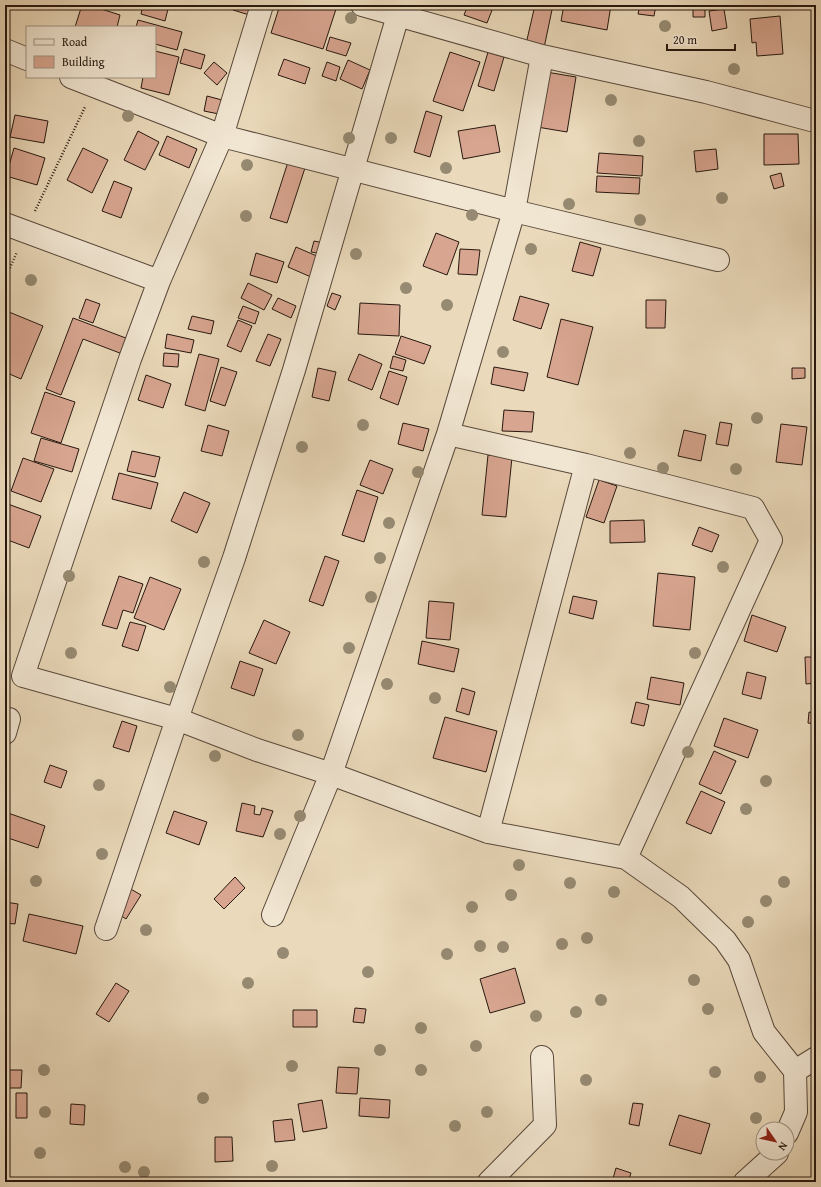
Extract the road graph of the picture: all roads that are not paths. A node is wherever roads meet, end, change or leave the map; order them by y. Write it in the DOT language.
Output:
graph roads {
  1 [pos="262,5"];
  2 [pos="362,5"];
  3 [pos="399,10"];
  4 [pos="5,50"];
  5 [pos="542,56"];
  6 [pos="26,59"];
  7 [pos="73,78"];
  8 [pos="811,120"];
  9 [pos="222,136"];
  10 [pos="353,169"];
  11 [pos="514,211"];
  12 [pos="5,224"];
  13 [pos="718,260"];
  14 [pos="159,281"];
  15 [pos="448,434"];
  16 [pos="586,465"];
  17 [pos="177,718"];
  18 [pos="330,774"];
  19 [pos="488,832"];
  20 [pos="626,858"];
  21 [pos="273,915"];
  22 [pos="106,929"];
  23 [pos="542,1057"];
  24 [pos="816,1058"];
  25 [pos="795,1071"];
  26 [pos="792,1121"];
  27 [pos="768,1161"];
  28 [pos="489,1182"];
  29 [pos="745,1182"];
  1 -- 9 [label="street"];
  2 -- 3 [label="street"];
  3 -- 5 [label="street"];
  3 -- 10 [label="street"];
  4 -- 6 [label="street"];
  5 -- 8 [label="street"];
  5 -- 11 [label="street"];
  7 -- 9 [label="street"];
  9 -- 10 [label="street"];
  9 -- 14 [label="street"];
  10 -- 11 [label="street"];
  10 -- 17 [label="street"];
  11 -- 13 [label="street"];
  11 -- 15 [label="street"];
  12 -- 14 [label="street"];
  14 -- 17 [label="street"];
  15 -- 16 [label="street"];
  15 -- 18 [label="street"];
  16 -- 19 [label="street"];
  16 -- 20 [label="street"];
  17 -- 18 [label="street"];
  17 -- 22 [label="street"];
  18 -- 19 [label="street"];
  18 -- 21 [label="street"];
  19 -- 20 [label="street"];
  20 -- 25 [label="street"];
  23 -- 28 [label="street"];
  24 -- 25 [label="street"];
  25 -- 26 [label="street"];
  27 -- 29 [label="street"];
}
